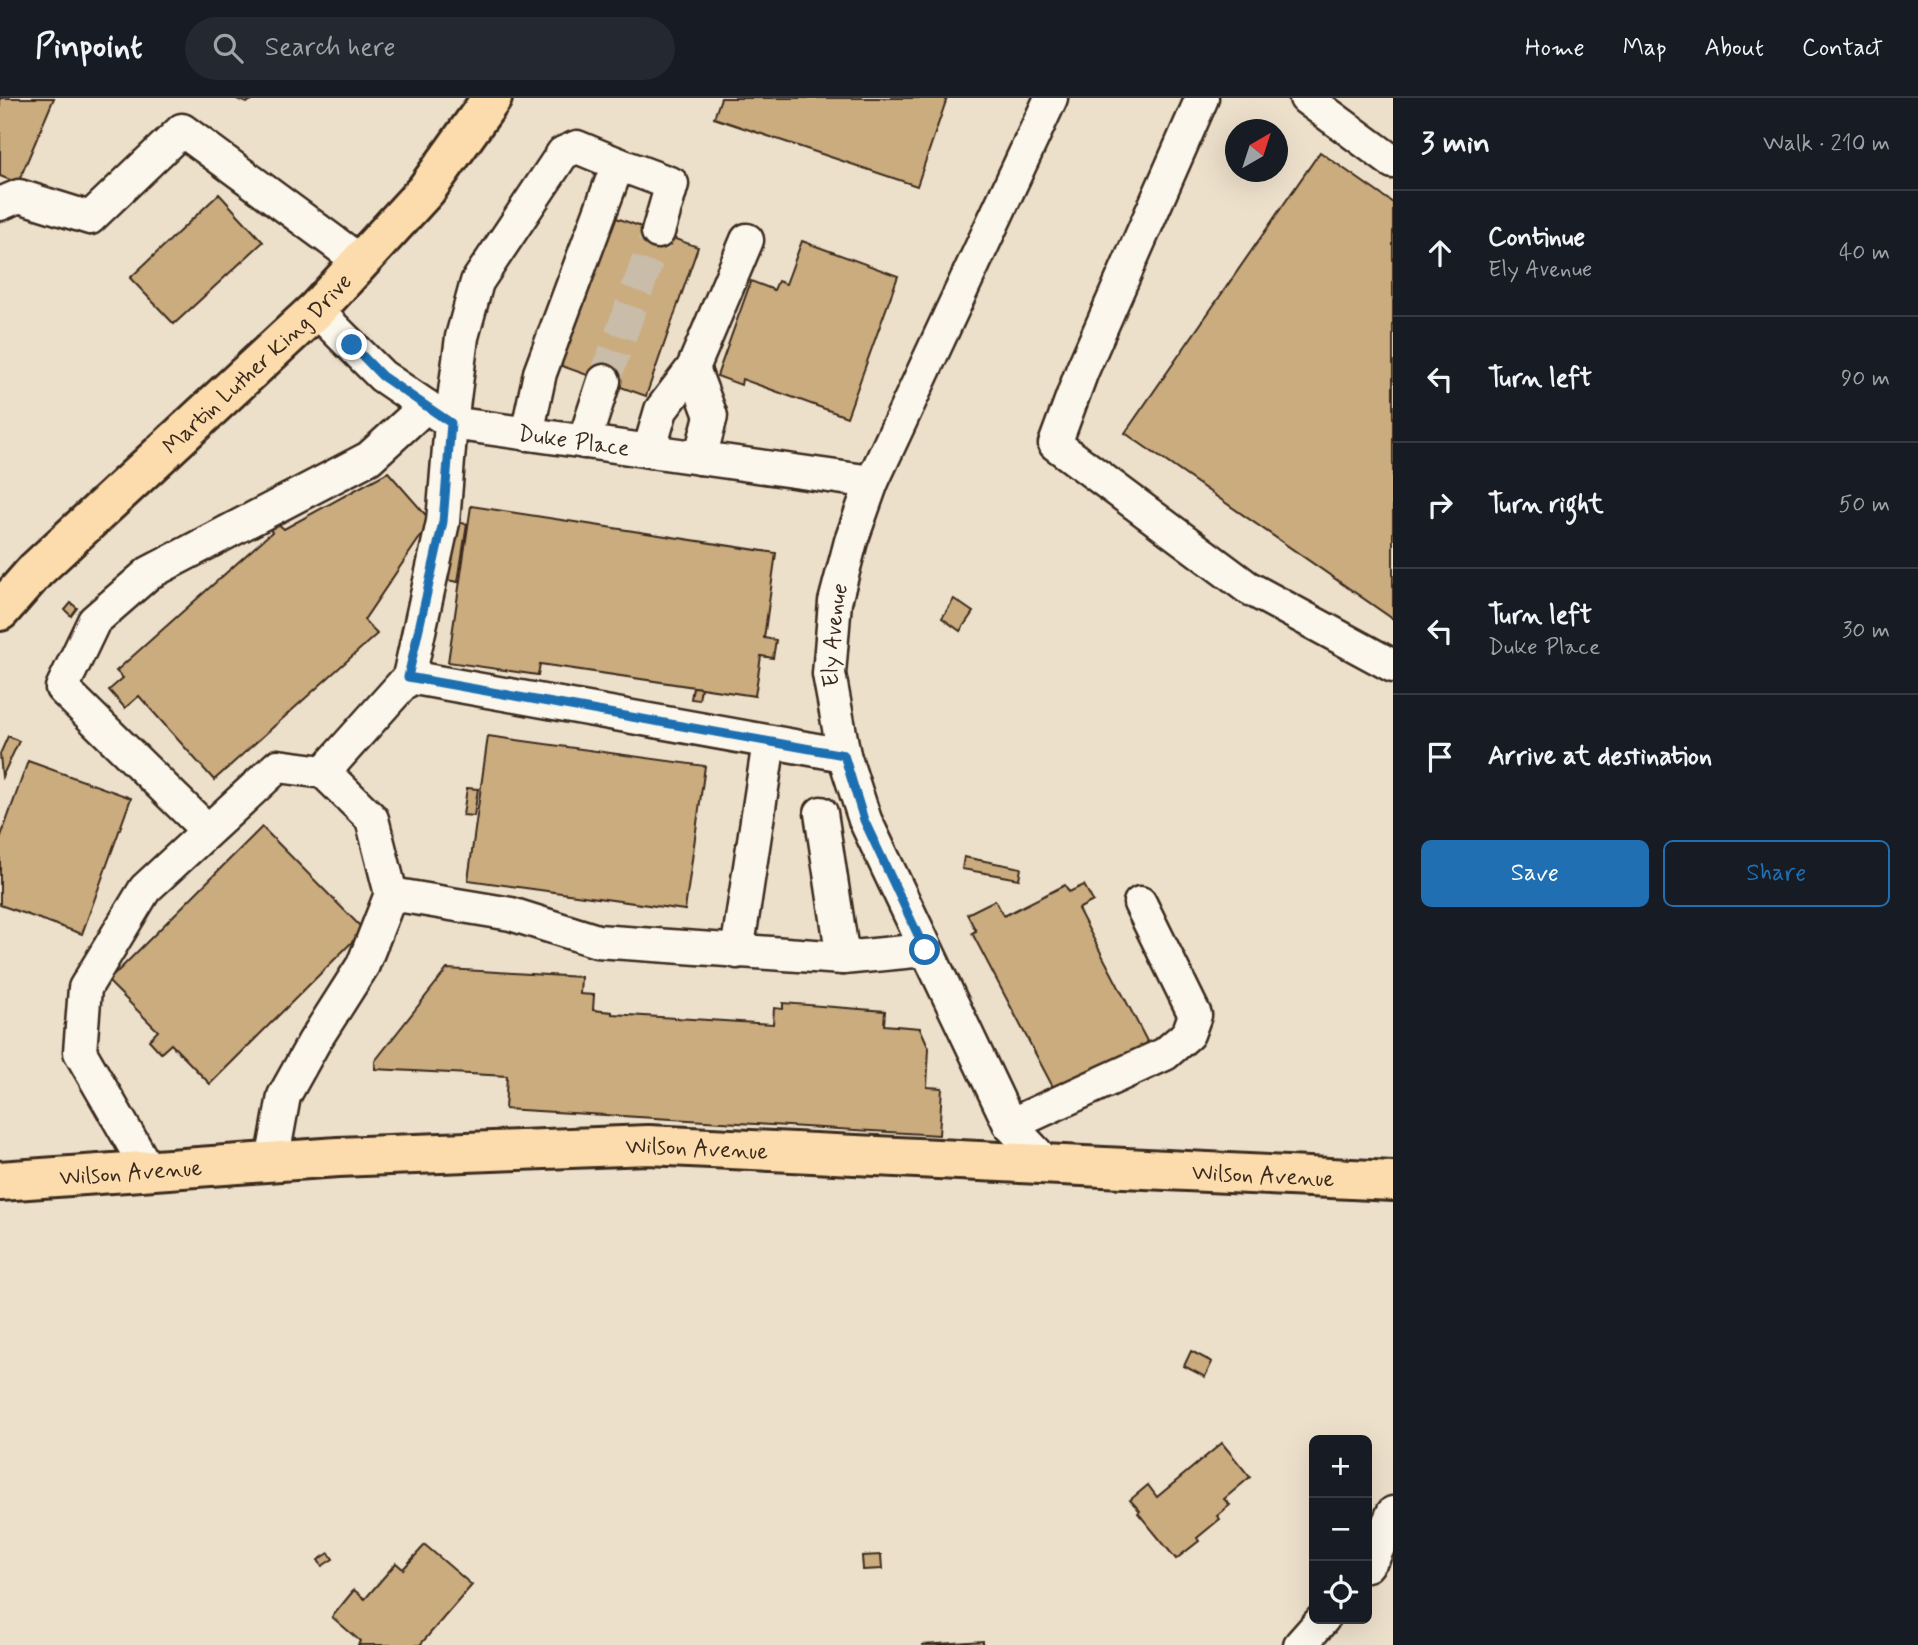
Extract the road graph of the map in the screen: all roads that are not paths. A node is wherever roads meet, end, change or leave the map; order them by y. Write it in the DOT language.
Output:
graph roads {
  1 [pos="492,98"];
  2 [pos="1051,98"];
  3 [pos="1202,98"];
  4 [pos="1306,98"];
  5 [pos="1393,162"];
  6 [pos="618,164"];
  7 [pos="0,204"];
  8 [pos="658,232"];
  9 [pos="747,240"];
  10 [pos="361,262"];
  11 [pos="316,310"];
  12 [pos="693,368"];
  13 [pos="604,381"];
  14 [pos="439,415"];
  15 [pos="527,434"];
  16 [pos="584,442"];
  17 [pos="649,451"];
  18 [pos="700,458"];
  19 [pos="872,482"];
  20 [pos="0,611"];
  21 [pos="1393,666"];
  22 [pos="408,677"];
  23 [pos="769,742"];
  24 [pos="844,755"];
  25 [pos="324,772"];
  26 [pos="821,813"];
  27 [pos="207,830"];
  28 [pos="391,894"];
  29 [pos="1140,903"];
  30 [pos="925,950"];
  31 [pos="737,952"];
  32 [pos="843,958"];
  33 [pos="1010,1125"];
  34 [pos="272,1162"];
  35 [pos="1048,1165"];
  36 [pos="148,1170"];
  37 [pos="0,1181"];
  38 [pos="1393,1181"];
  39 [pos="1393,1513"];
  40 [pos="1370,1561"];
  41 [pos="1319,1624"];
  42 [pos="1300,1645"];
  1 -- 10 [label="main road, Martin Luther King Drive"];
  2 -- 19 [label="street, Ely Avenue"];
  3 -- 21 [label="street"];
  4 -- 5 [label="street"];
  6 -- 8 [label="street"];
  6 -- 14 [label="street"];
  6 -- 15 [label="street"];
  7 -- 10 [label="street"];
  9 -- 12 [label="street"];
  10 -- 11 [label="main road, Martin Luther King Drive"];
  11 -- 14 [label="street, Duke Place"];
  11 -- 20 [label="main road, Martin Luther King Drive"];
  12 -- 17 [label="street"];
  12 -- 18 [label="street"];
  13 -- 16 [label="street"];
  14 -- 15 [label="street, Duke Place"];
  14 -- 22 [label="street"];
  14 -- 27 [label="street"];
  15 -- 16 [label="street, Duke Place"];
  16 -- 17 [label="street, Duke Place"];
  17 -- 18 [label="street, Duke Place"];
  18 -- 19 [label="street, Duke Place"];
  19 -- 24 [label="street, Ely Avenue"];
  22 -- 23 [label="street"];
  22 -- 25 [label="street"];
  23 -- 24 [label="street"];
  23 -- 31 [label="street"];
  24 -- 30 [label="street, Ely Avenue"];
  25 -- 27 [label="street"];
  25 -- 28 [label="street"];
  26 -- 32 [label="street"];
  27 -- 36 [label="street"];
  28 -- 31 [label="street"];
  28 -- 34 [label="street"];
  29 -- 33 [label="street"];
  30 -- 32 [label="street"];
  30 -- 33 [label="street, Ely Avenue"];
  31 -- 32 [label="street"];
  33 -- 35 [label="street, Ely Avenue"];
  34 -- 35 [label="main road, Wilson Avenue"];
  34 -- 36 [label="main road, Wilson Avenue"];
  35 -- 38 [label="main road, Wilson Avenue"];
  36 -- 37 [label="main road, Wilson Avenue"];
  39 -- 40 [label="street"];
  41 -- 42 [label="street"];
}
